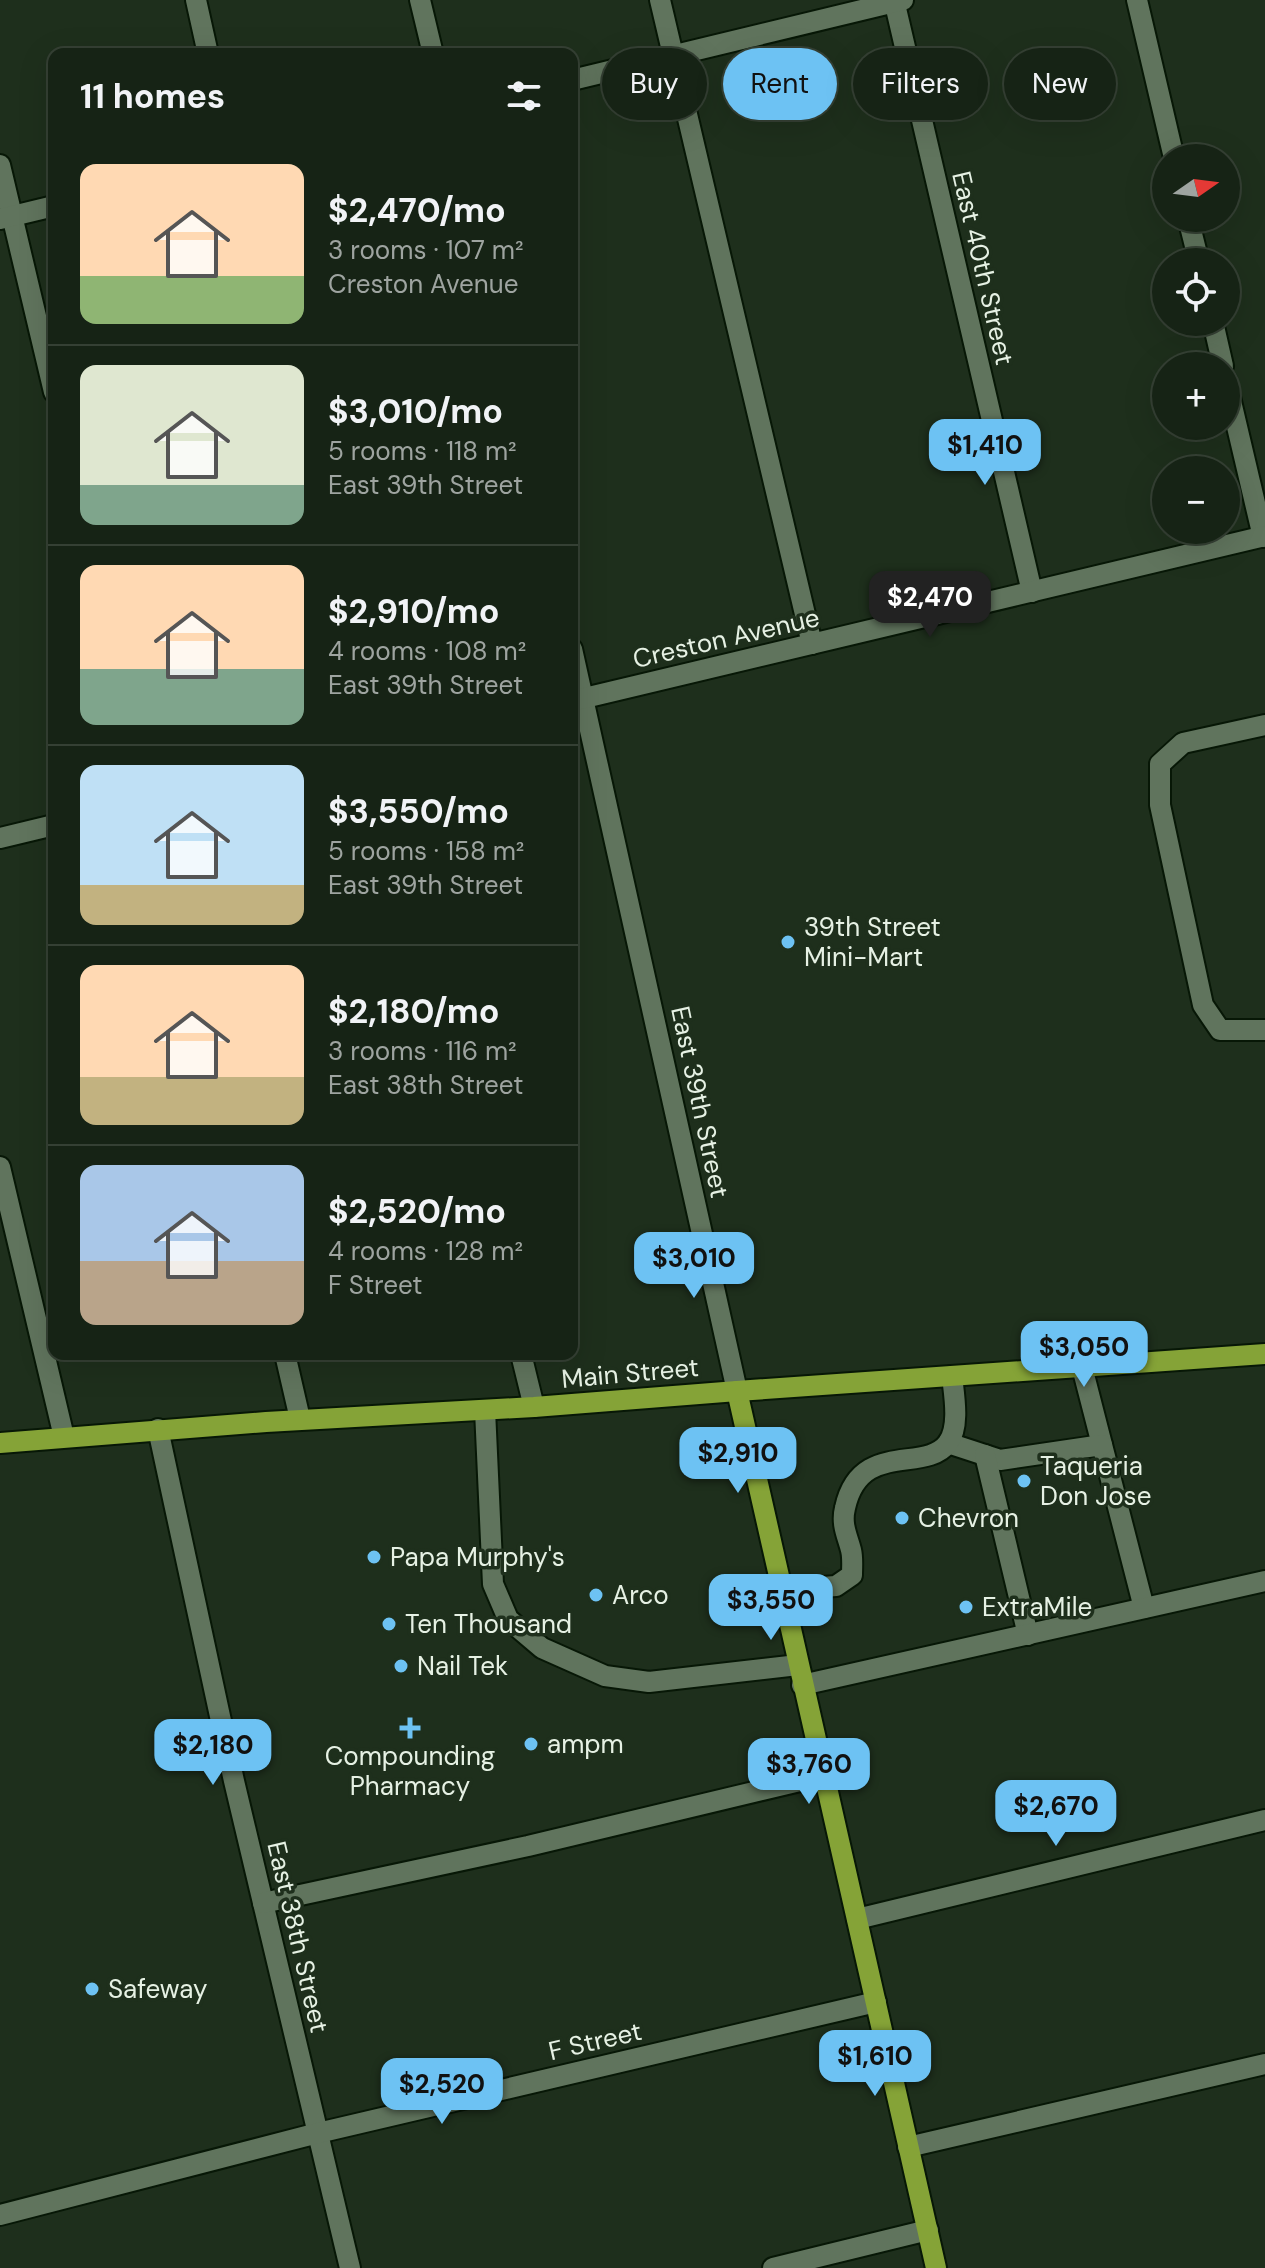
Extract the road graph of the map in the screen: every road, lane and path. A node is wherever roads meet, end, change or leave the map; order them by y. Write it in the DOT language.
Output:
graph roads {
  1 [pos="196,0"];
  2 [pos="420,0"];
  3 [pos="660,0"];
  4 [pos="1137,0"];
  5 [pos="897,1"];
  6 [pos="207,48"];
  7 [pos="432,48"];
  8 [pos="671,48"];
  9 [pos="706,48"];
  10 [pos="602,73"];
  11 [pos="578,79"];
  12 [pos="688,120"];
  13 [pos="1171,144"];
  14 [pos="0,165"];
  15 [pos="48,207"];
  16 [pos="6,217"];
  17 [pos="48,370"];
  18 [pos="1240,437"];
  19 [pos="1264,536"];
  20 [pos="1032,592"];
  21 [pos="812,644"];
  22 [pos="578,700"];
  23 [pos="1265,725"];
  24 [pos="48,826"];
  25 [pos="0,838"];
  26 [pos="1265,1030"];
  27 [pos="0,1167"];
  28 [pos="1265,1354"];
  29 [pos="286,1360"];
  30 [pos="522,1360"];
  31 [pos="1082,1367"];
  32 [pos="952,1376"];
  33 [pos="737,1391"];
  34 [pos="534,1407"];
  35 [pos="485,1410"];
  36 [pos="300,1419"];
  37 [pos="158,1429"];
  38 [pos="64,1437"];
  39 [pos="0,1443"];
  40 [pos="948,1443"];
  41 [pos="1102,1445"];
  42 [pos="985,1455"];
  43 [pos="1265,1581"];
  44 [pos="781,1590"];
  45 [pos="1144,1608"];
  46 [pos="1028,1635"];
  47 [pos="800,1675"];
  48 [pos="825,1775"];
  49 [pos="1265,1820"];
  50 [pos="263,1903"];
  51 [pos="857,1919"];
  52 [pos="876,2002"];
  53 [pos="1265,2064"];
  54 [pos="318,2133"];
  55 [pos="908,2147"];
  56 [pos="0,2215"];
  57 [pos="928,2230"];
  58 [pos="350,2268"];
  59 [pos="773,2268"];
  60 [pos="936,2268"];
  1 -- 6 [label="street"];
  2 -- 7 [label="street"];
  3 -- 8 [label="street"];
  4 -- 13 [label="street"];
  5 -- 9 [label="street"];
  5 -- 20 [label="street, East 40th Street"];
  10 -- 11 [label="street"];
  12 -- 21 [label="street"];
  14 -- 16 [label="street"];
  15 -- 16 [label="street"];
  16 -- 17 [label="street"];
  18 -- 19 [label="street"];
  19 -- 20 [label="street, Creston Avenue"];
  20 -- 21 [label="street, Creston Avenue"];
  21 -- 22 [label="street, Creston Avenue"];
  22 -- 33 [label="street, East 39th Street"];
  23 -- 26 [label="street"];
  24 -- 25 [label="street"];
  27 -- 38 [label="street"];
  28 -- 31 [label="main road, Main Street"];
  29 -- 36 [label="street"];
  30 -- 34 [label="street"];
  31 -- 32 [label="main road, Main Street"];
  31 -- 41 [label="street"];
  32 -- 33 [label="main road, Main Street"];
  32 -- 40 [label="street"];
  33 -- 34 [label="main road, Main Street"];
  33 -- 44 [label="main road, East 39th Street"];
  34 -- 35 [label="main road, Main Street"];
  35 -- 36 [label="main road, Main Street"];
  35 -- 47 [label="street"];
  36 -- 37 [label="main road, Main Street"];
  37 -- 38 [label="main road, Main Street"];
  37 -- 50 [label="street, East 38th Street"];
  38 -- 39 [label="main road, Main Street"];
  40 -- 42 [label="street"];
  40 -- 44 [label="street"];
  41 -- 42 [label="street"];
  41 -- 45 [label="street"];
  42 -- 46 [label="street"];
  43 -- 45 [label="street"];
  44 -- 47 [label="main road, East 39th Street"];
  45 -- 46 [label="street"];
  46 -- 47 [label="street"];
  47 -- 48 [label="main road, East 39th Street"];
  48 -- 50 [label="street"];
  48 -- 51 [label="main road, East 39th Street"];
  49 -- 51 [label="street"];
  50 -- 54 [label="street, East 38th Street"];
  51 -- 52 [label="main road, East 39th Street"];
  52 -- 54 [label="street, F Street"];
  52 -- 55 [label="main road, East 39th Street"];
  53 -- 55 [label="street"];
  54 -- 56 [label="street, F Street"];
  54 -- 58 [label="street, East 38th Street"];
  55 -- 57 [label="main road, East 39th Street"];
  57 -- 59 [label="street"];
  57 -- 60 [label="main road, East 39th Street"];
}
